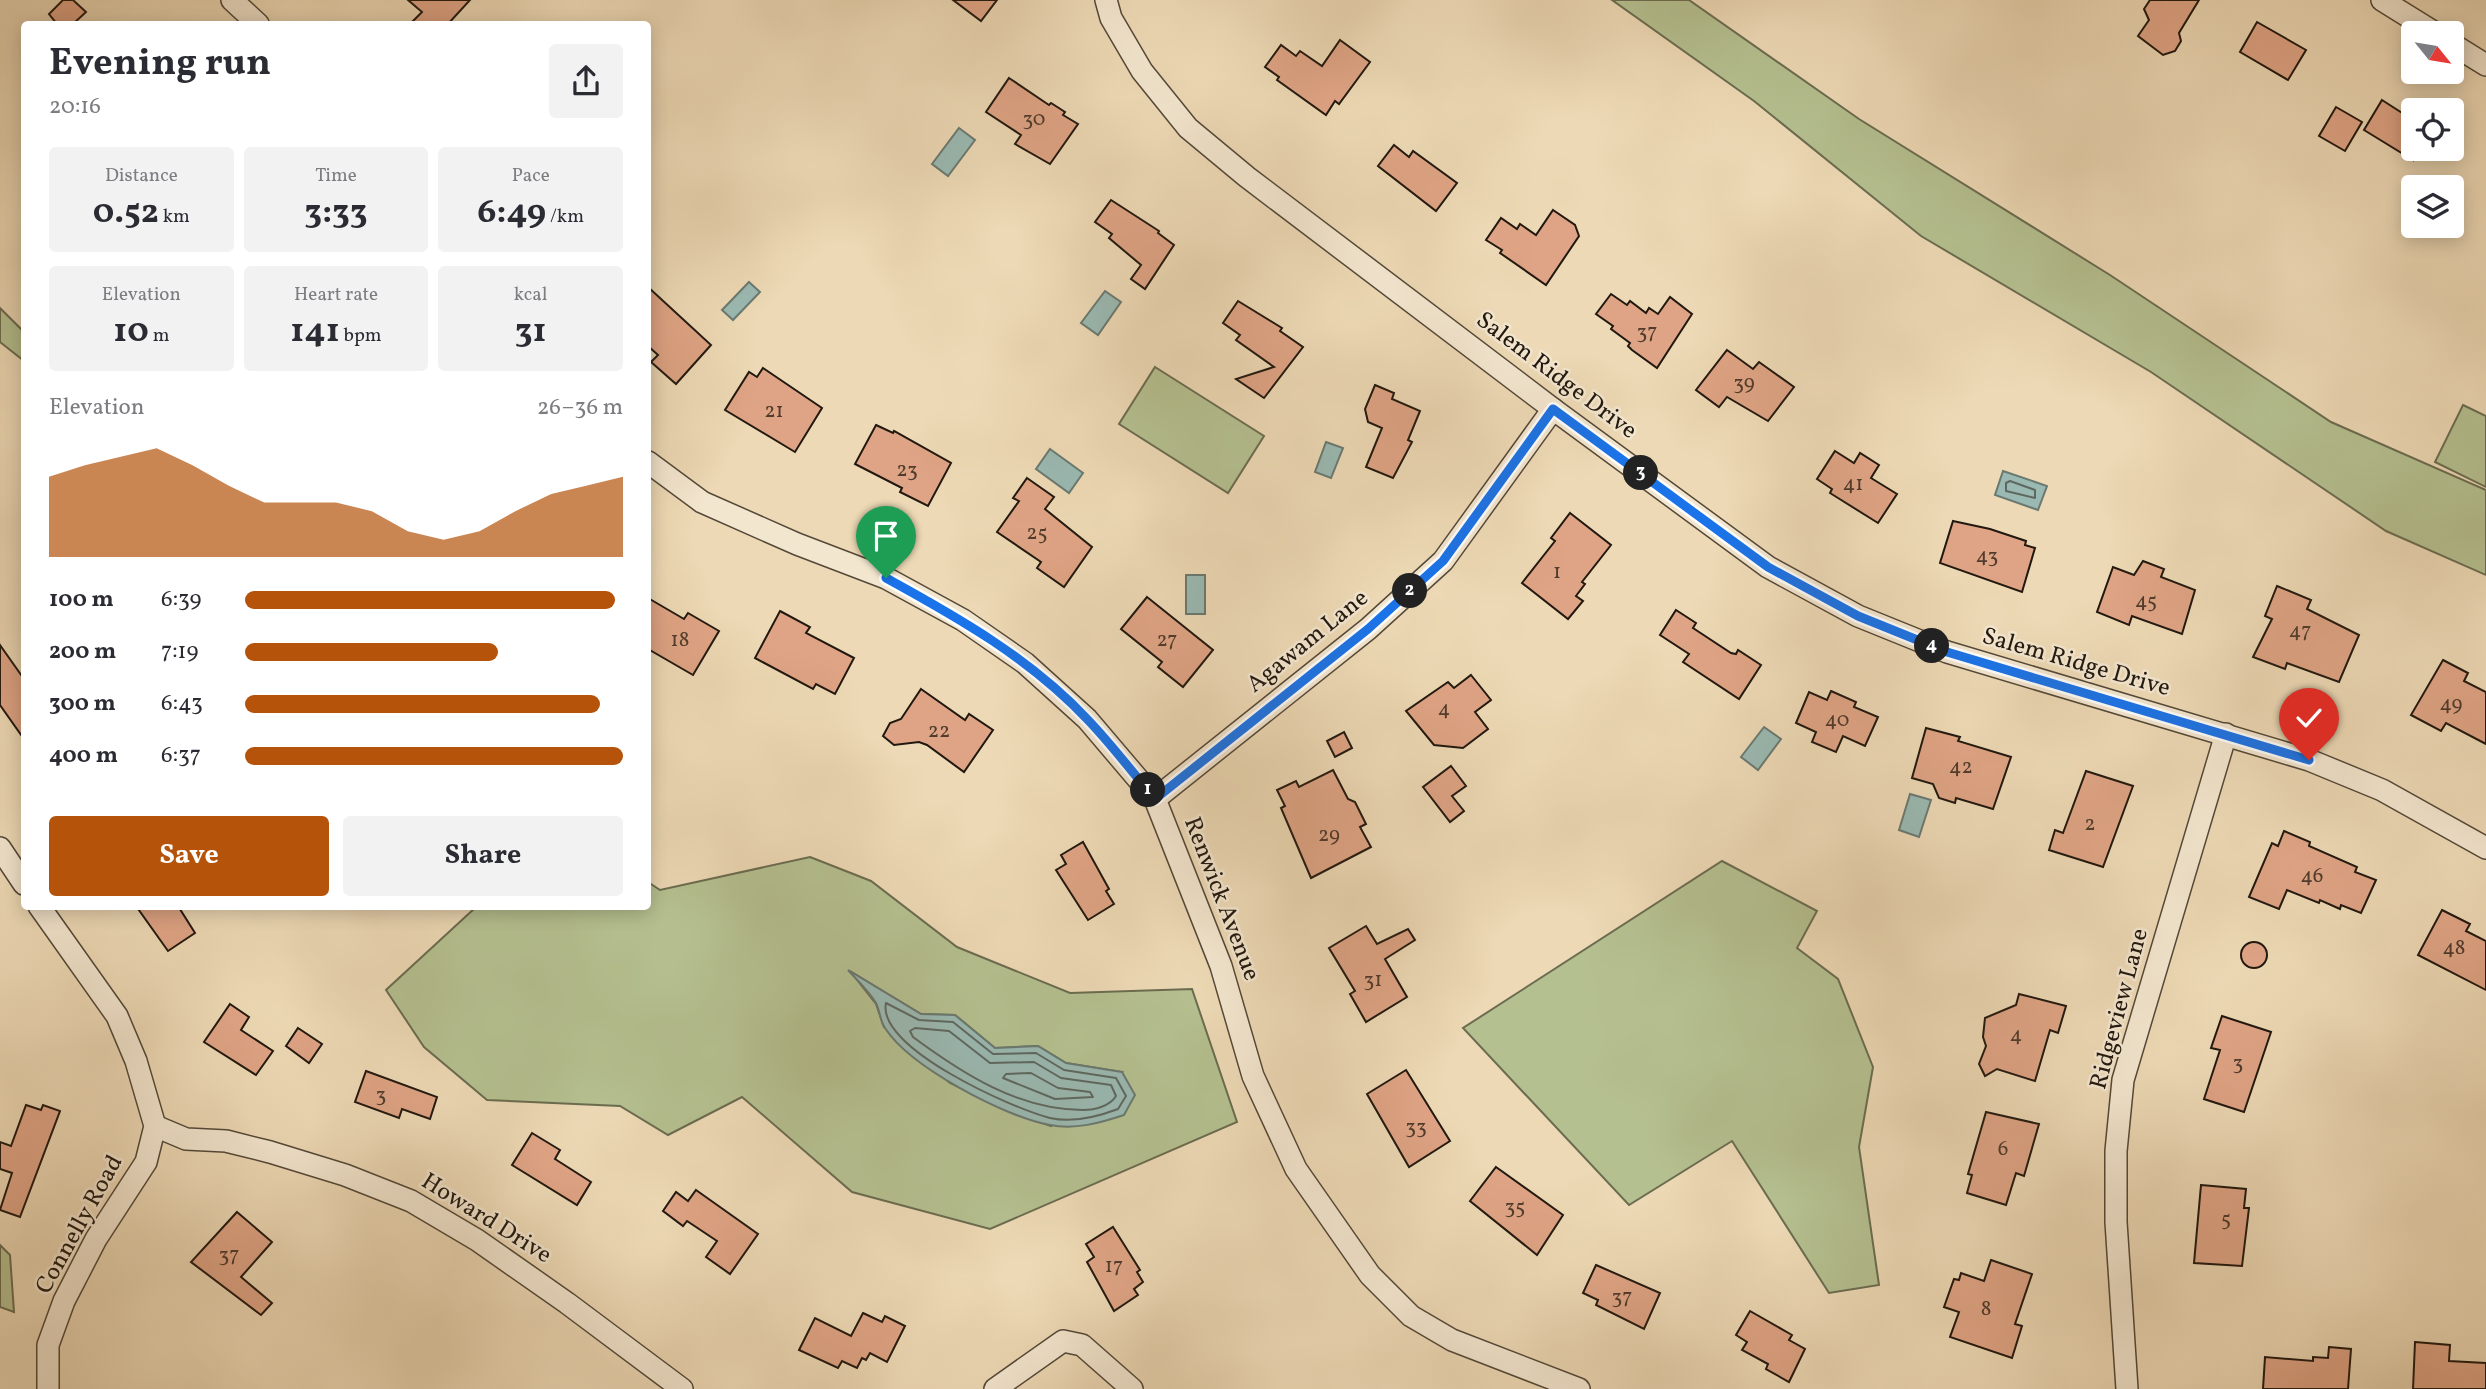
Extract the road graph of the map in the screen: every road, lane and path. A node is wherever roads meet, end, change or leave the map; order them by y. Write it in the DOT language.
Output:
graph roads {
  1 [pos="232,0"];
  2 [pos="1106,0"];
  3 [pos="2382,0"];
  4 [pos="255,21"];
  5 [pos="2416,21"];
  6 [pos="2464,51"];
  7 [pos="2486,65"];
  8 [pos="1553,409"];
  9 [pos="651,464"];
  10 [pos="2226,734"];
  11 [pos="1155,799"];
  12 [pos="0,848"];
  13 [pos="2486,848"];
  14 [pos="21,880"];
  15 [pos="43,910"];
  16 [pos="155,1126"];
  17 [pos="48,1389"];
  18 [pos="682,1389"];
  19 [pos="995,1389"];
  20 [pos="1132,1389"];
  21 [pos="1579,1389"];
  22 [pos="2127,1389"];
  1 -- 4 [label="street"];
  2 -- 8 [label="street, Salem Ridge Drive"];
  3 -- 5 [label="street"];
  6 -- 7 [label="street"];
  8 -- 10 [label="street, Salem Ridge Drive"];
  8 -- 11 [label="street, Agawam Lane"];
  9 -- 11 [label="street, Renwick Avenue"];
  10 -- 13 [label="street, Salem Ridge Drive"];
  10 -- 22 [label="street, Ridgeview Lane"];
  11 -- 21 [label="street, Renwick Avenue"];
  12 -- 14 [label="street"];
  15 -- 16 [label="street"];
  16 -- 17 [label="street, Connelly Road"];
  16 -- 18 [label="street, Howard Drive"];
  19 -- 20 [label="street"];
}
